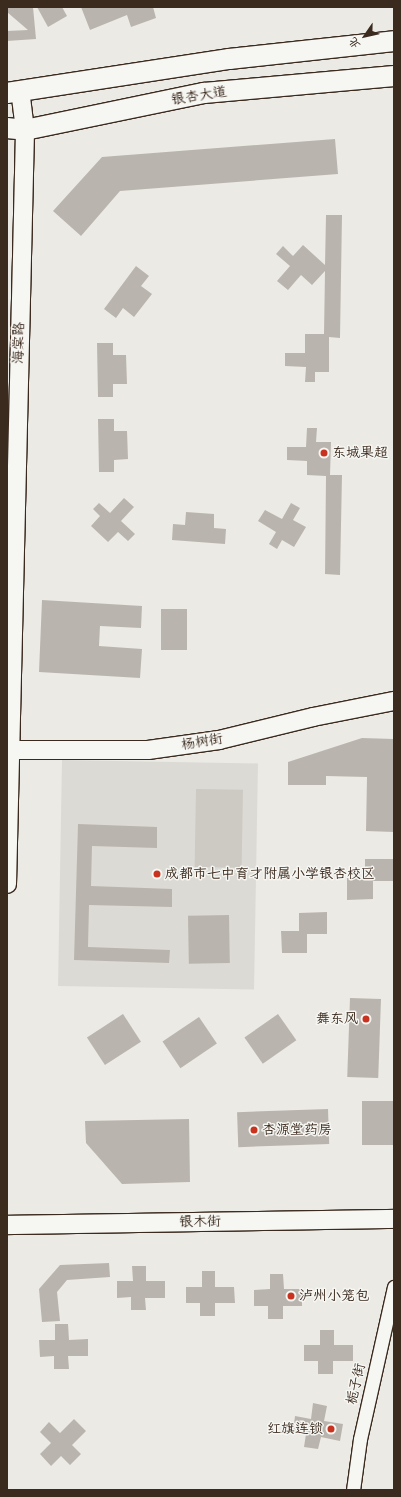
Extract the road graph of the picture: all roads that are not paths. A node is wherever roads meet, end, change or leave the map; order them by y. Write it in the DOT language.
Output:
graph roads {
  1 [pos="394,41"];
  2 [pos="394,76"];
  3 [pos="13,92"];
  4 [pos="16,129"];
  5 [pos="394,701"];
  6 [pos="8,750"];
  7 [pos="7,884"];
  8 [pos="394,1219"];
  9 [pos="7,1226"];
  10 [pos="394,1286"];
  11 [pos="353,1490"];
  1 -- 3 [label="main road"];
  2 -- 4 [label="main road, 银杏大道"];
  3 -- 4 [label="main road, 海棠路"];
  4 -- 6 [label="main road, 海棠路"];
  5 -- 6 [label="main road, 杨树街"];
  6 -- 7 [label="main road, 海棠路"];
  8 -- 9 [label="main road, 银木街"];
  10 -- 11 [label="street, 栀子街"];
}
